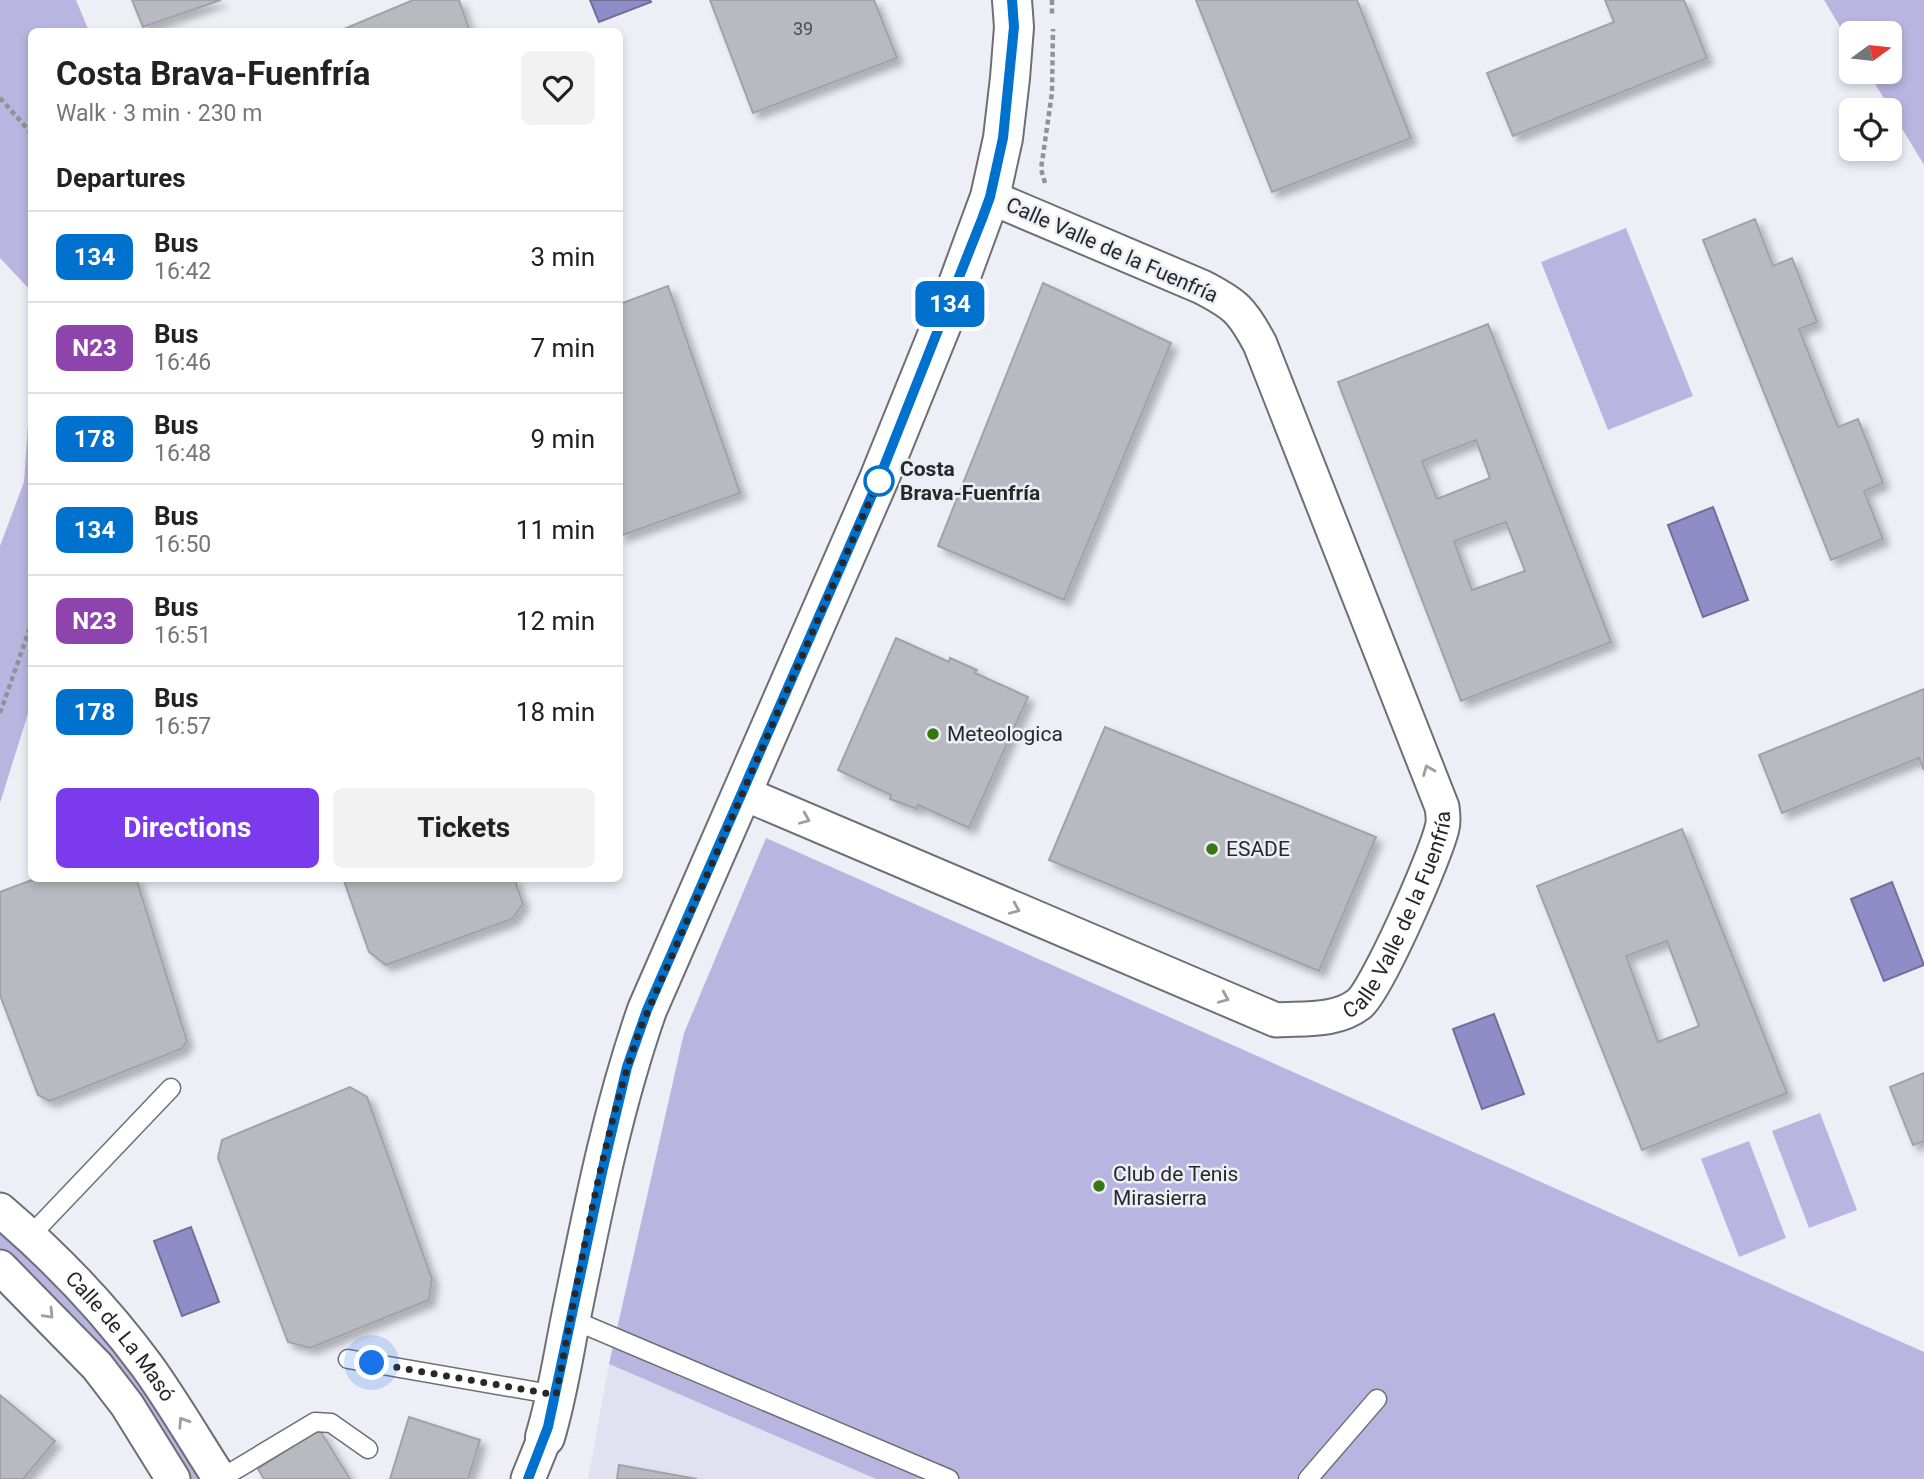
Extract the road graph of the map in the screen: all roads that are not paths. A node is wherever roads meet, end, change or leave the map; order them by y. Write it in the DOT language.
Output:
graph roads {
  1 [pos="1012,0"];
  2 [pos="990,197"];
  3 [pos="743,793"];
  4 [pos="171,1088"];
  5 [pos="0,1210"];
  6 [pos="30,1236"];
  7 [pos="0,1267"];
  8 [pos="571,1319"];
  9 [pos="348,1359"];
  10 [pos="556,1395"];
  11 [pos="1377,1399"];
  12 [pos="545,1437"];
  13 [pos="368,1449"];
  14 [pos="173,1479"];
  15 [pos="220,1479"];
  16 [pos="528,1479"];
  17 [pos="540,1479"];
  18 [pos="949,1479"];
  19 [pos="1308,1479"];
  1 -- 2 [label="street"];
  2 -- 3 [label="street"];
  3 -- 2 [label="street, Calle Valle de la Fuenfría, one-way"];
  3 -- 8 [label="street"];
  4 -- 6 [label="lane"];
  5 -- 6 [label="street, Calle de La Masó"];
  15 -- 6 [label="street, Calle de La Masó, one-way"];
  7 -- 14 [label="street, Calle de La Masó, one-way"];
  8 -- 10 [label="street"];
  8 -- 18 [label="lane"];
  9 -- 10 [label="lane"];
  10 -- 12 [label="street"];
  11 -- 19 [label="lane"];
  12 -- 16 [label="street"];
  12 -- 17 [label="street"];
  13 -- 15 [label="lane"];
}
